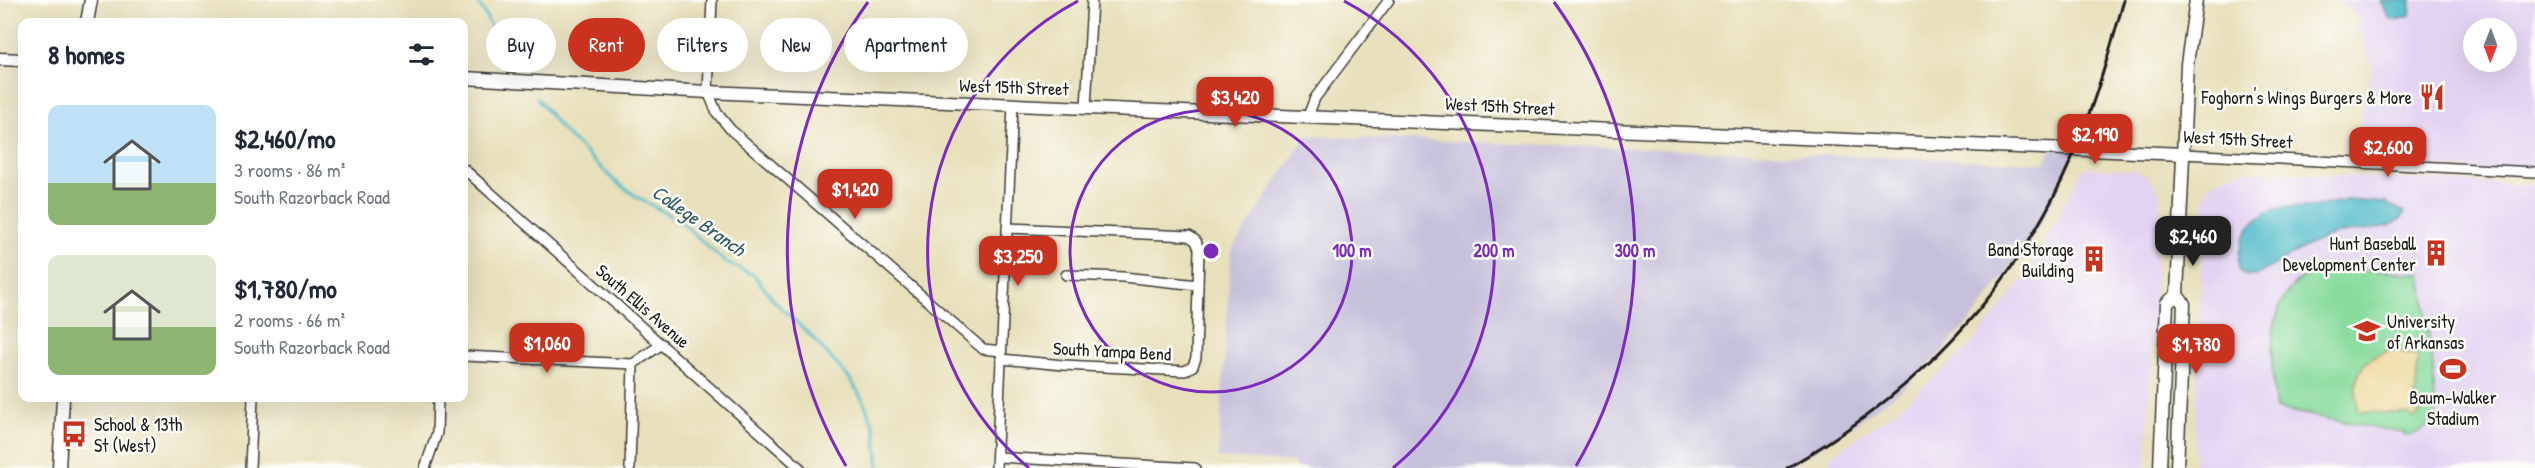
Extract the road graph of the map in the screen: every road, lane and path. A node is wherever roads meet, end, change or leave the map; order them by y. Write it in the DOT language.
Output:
graph roads {
  1 [pos="91,0"];
  2 [pos="712,0"];
  3 [pos="1092,0"];
  4 [pos="1389,0"];
  5 [pos="2196,0"];
  6 [pos="88,18"];
  7 [pos="0,59"];
  8 [pos="18,60"];
  9 [pos="468,78"];
  10 [pos="708,92"];
  11 [pos="1013,105"];
  12 [pos="1086,108"];
  13 [pos="1308,116"];
  14 [pos="2183,154"];
  15 [pos="2535,172"];
  16 [pos="468,173"];
  17 [pos="1007,228"];
  18 [pos="1066,275"];
  19 [pos="1198,285"];
  20 [pos="2177,295"];
  21 [pos="662,344"];
  22 [pos="1001,355"];
  23 [pos="468,356"];
  24 [pos="633,364"];
  25 [pos="63,402"];
  26 [pos="253,402"];
  27 [pos="438,402"];
  28 [pos="997,457"];
  29 [pos="59,468"];
  30 [pos="250,468"];
  31 [pos="425,468"];
  32 [pos="630,468"];
  33 [pos="800,468"];
  34 [pos="996,468"];
  35 [pos="1195,468"];
  36 [pos="2160,468"];
  37 [pos="2177,468"];
  1 -- 6 [label="main road"];
  2 -- 10 [label="street"];
  3 -- 12 [label="street"];
  4 -- 13 [label="street"];
  5 -- 14 [label="main road"];
  7 -- 8 [label="main road"];
  9 -- 10 [label="main road, West 15th Street"];
  10 -- 11 [label="main road, West 15th Street"];
  10 -- 22 [label="street"];
  11 -- 12 [label="main road, West 15th Street"];
  11 -- 17 [label="street"];
  12 -- 13 [label="main road, West 15th Street"];
  13 -- 14 [label="main road, West 15th Street"];
  14 -- 15 [label="street, West 15th Street"];
  14 -- 20 [label="main road"];
  16 -- 21 [label="street, South Ellis Avenue"];
  17 -- 19 [label="street, South Yampa Bend"];
  17 -- 22 [label="street"];
  18 -- 19 [label="street"];
  19 -- 22 [label="street, South Yampa Bend"];
  20 -- 36 [label="main road"];
  20 -- 37 [label="main road"];
  21 -- 24 [label="street"];
  21 -- 33 [label="street, South Ellis Avenue"];
  22 -- 28 [label="street"];
  23 -- 24 [label="street"];
  24 -- 32 [label="street"];
  25 -- 29 [label="main road"];
  26 -- 30 [label="street"];
  27 -- 31 [label="street"];
  28 -- 34 [label="street"];
  28 -- 35 [label="street"];
}
